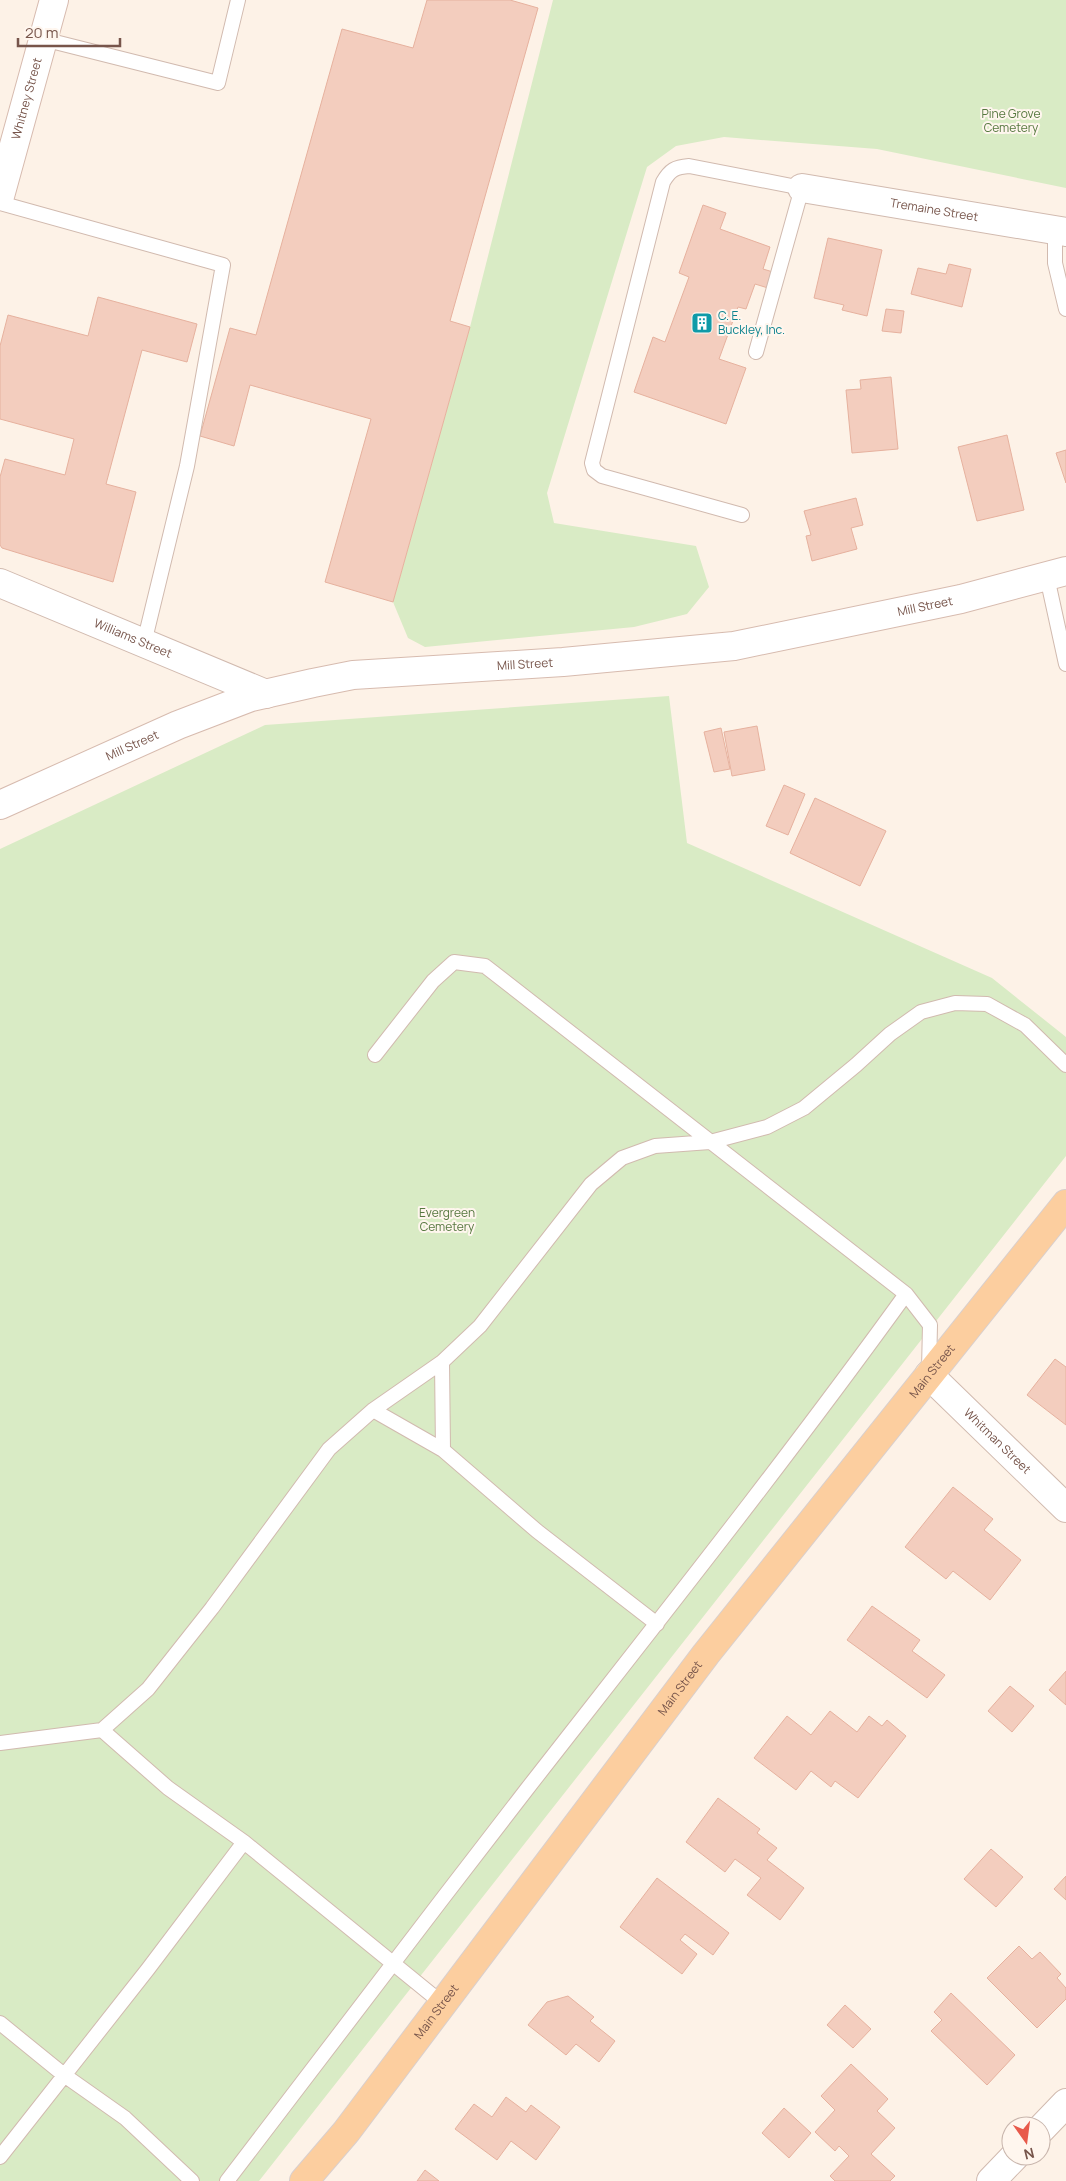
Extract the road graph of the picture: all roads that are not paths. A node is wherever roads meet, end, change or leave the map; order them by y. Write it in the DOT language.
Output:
graph roads {
  1 [pos="54,0"];
  2 [pos="238,0"];
  3 [pos="43,39"];
  4 [pos="4,167"];
  5 [pos="802,188"];
  6 [pos="0,196"];
  7 [pos="0,203"];
  8 [pos="1060,231"];
  9 [pos="1066,305"];
  10 [pos="756,352"];
  11 [pos="742,515"];
  12 [pos="1056,574"];
  13 [pos="0,584"];
  14 [pos="144,643"];
  15 [pos="1066,664"];
  16 [pos="266,694"];
  17 [pos="0,805"];
  18 [pos="375,1055"];
  19 [pos="1066,1065"];
  20 [pos="710,1142"];
  21 [pos="1066,1204"];
  22 [pos="906,1294"];
  23 [pos="442,1362"];
  24 [pos="929,1375"];
  25 [pos="373,1410"];
  26 [pos="443,1450"];
  27 [pos="1066,1508"];
  28 [pos="657,1624"];
  29 [pos="102,1730"];
  30 [pos="0,1743"];
  31 [pos="244,1842"];
  32 [pos="394,1965"];
  33 [pos="443,2004"];
  34 [pos="0,2024"];
  35 [pos="64,2074"];
  36 [pos="1066,2103"];
  37 [pos="1051,2119"];
  38 [pos="0,2158"];
  39 [pos="1005,2166"];
  40 [pos="192,2181"];
  41 [pos="226,2181"];
  42 [pos="304,2181"];
  43 [pos="991,2181"];
  1 -- 3 [label="main road, Whitney Street"];
  2 -- 3 [label="lane"];
  3 -- 4 [label="main road, Whitney Street"];
  4 -- 6 [label="main road, Whitney Street"];
  5 -- 8 [label="main road, Tremaine Street"];
  5 -- 10 [label="lane"];
  5 -- 11 [label="lane"];
  7 -- 14 [label="lane"];
  8 -- 9 [label="lane"];
  12 -- 15 [label="lane"];
  12 -- 16 [label="main road, Mill Street"];
  13 -- 14 [label="main road, Williams Street"];
  14 -- 16 [label="main road, Williams Street"];
  16 -- 17 [label="main road, Mill Street"];
  18 -- 20 [label="lane"];
  19 -- 20 [label="lane"];
  20 -- 22 [label="lane"];
  20 -- 23 [label="lane"];
  21 -- 24 [label="main road, Main Street"];
  22 -- 24 [label="lane"];
  22 -- 28 [label="lane"];
  23 -- 25 [label="lane"];
  23 -- 26 [label="lane"];
  24 -- 27 [label="main road, Whitman Street"];
  24 -- 33 [label="main road, Main Street"];
  25 -- 26 [label="lane"];
  25 -- 29 [label="lane"];
  26 -- 28 [label="lane"];
  28 -- 32 [label="lane"];
  29 -- 30 [label="lane"];
  29 -- 31 [label="lane"];
  31 -- 32 [label="lane"];
  31 -- 35 [label="lane"];
  32 -- 33 [label="lane"];
  32 -- 41 [label="lane"];
  33 -- 42 [label="main road, Main Street"];
  34 -- 35 [label="lane"];
  35 -- 38 [label="lane"];
  35 -- 40 [label="lane"];
  36 -- 37 [label="main road"];
  39 -- 43 [label="main road"];
}
